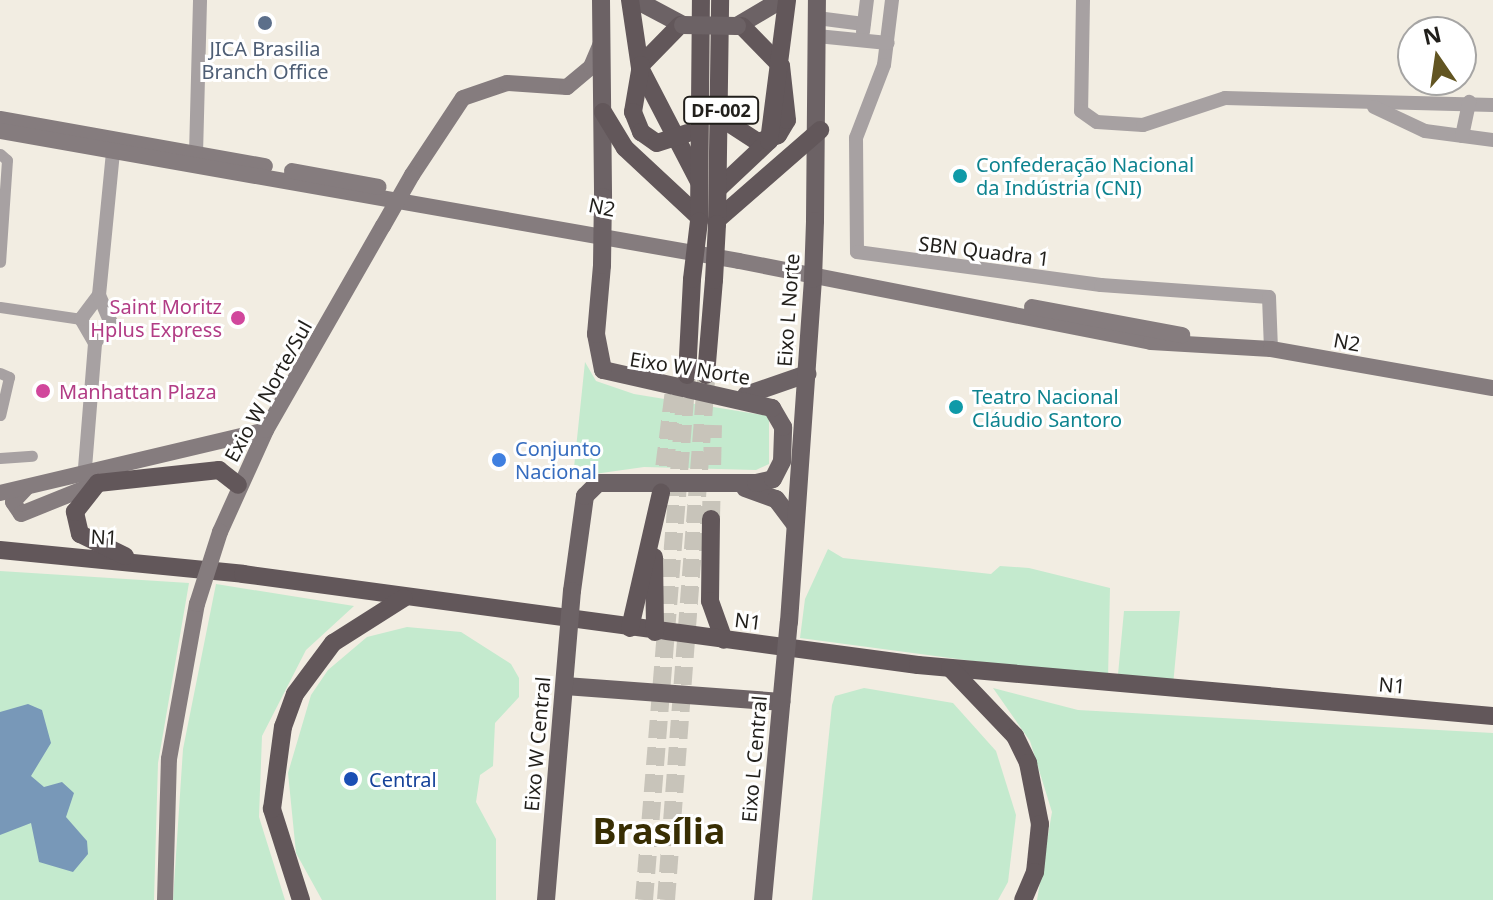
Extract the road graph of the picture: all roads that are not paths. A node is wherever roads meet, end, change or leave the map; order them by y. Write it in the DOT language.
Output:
graph roads {
  1 [pos="200,0"];
  2 [pos="601,0"];
  3 [pos="630,0"];
  4 [pos="636,0"];
  5 [pos="701,0"];
  6 [pos="720,0"];
  7 [pos="781,0"];
  8 [pos="787,0"];
  9 [pos="867,0"];
  10 [pos="892,0"];
  11 [pos="1083,0"];
  12 [pos="817,18"];
  13 [pos="864,24"];
  14 [pos="682,25"];
  15 [pos="740,26"];
  16 [pos="602,40"];
  17 [pos="863,40"];
  18 [pos="888,43"];
  19 [pos="778,60"];
  20 [pos="640,68"];
  21 [pos="1469,102"];
  22 [pos="1493,105"];
  23 [pos="1374,107"];
  24 [pos="603,112"];
  25 [pos="721,118"];
  26 [pos="0,119"];
  27 [pos="701,121"];
  28 [pos="0,129"];
  29 [pos="820,130"];
  30 [pos="74,133"];
  31 [pos="1462,136"];
  32 [pos="680,138"];
  33 [pos="1493,140"];
  34 [pos="769,141"];
  35 [pos="151,146"];
  36 [pos="113,153"];
  37 [pos="0,154"];
  38 [pos="196,154"];
  39 [pos="163,159"];
  40 [pos="3,171"];
  41 [pos="228,171"];
  42 [pos="323,181"];
  43 [pos="709,187"];
  44 [pos="708,221"];
  45 [pos="0,262"];
  46 [pos="99,295"];
  47 [pos="923,299"];
  48 [pos="1001,302"];
  49 [pos="0,307"];
  50 [pos="1044,309"];
  51 [pos="81,319"];
  52 [pos="1085,328"];
  53 [pos="1194,339"];
  54 [pos="95,343"];
  55 [pos="1271,349"];
  56 [pos="0,373"];
  57 [pos="807,374"];
  58 [pos="681,375"];
  59 [pos="711,376"];
  60 [pos="1493,388"];
  61 [pos="743,396"];
  62 [pos="0,415"];
  63 [pos="266,430"];
  64 [pos="216,442"];
  65 [pos="32,456"];
  66 [pos="0,458"];
  67 [pos="85,468"];
  68 [pos="219,470"];
  69 [pos="98,483"];
  70 [pos="730,484"];
  71 [pos="238,485"];
  72 [pos="26,488"];
  73 [pos="0,493"];
  74 [pos="661,493"];
  75 [pos="711,519"];
  76 [pos="795,524"];
  77 [pos="0,550"];
  78 [pos="653,551"];
  79 [pos="29,555"];
  80 [pos="0,558"];
  81 [pos="135,560"];
  82 [pos="572,591"];
  83 [pos="404,598"];
  84 [pos="789,622"];
  85 [pos="630,628"];
  86 [pos="655,632"];
  87 [pos="724,640"];
  88 [pos="950,668"];
  89 [pos="565,686"];
  90 [pos="781,702"];
  91 [pos="1493,716"];
  92 [pos="165,900"];
  93 [pos="301,900"];
  94 [pos="546,900"];
  95 [pos="763,900"];
  96 [pos="1023,900"];
  1 -- 38 [label="street"];
  2 -- 16 [label="main road, Eixo W Norte"];
  3 -- 20 [label="highway, DF-002"];
  4 -- 14 [label="main road"];
  5 -- 27 [label="highway, DF-002"];
  6 -- 25 [label="highway, DF-002"];
  7 -- 15 [label="main road"];
  8 -- 19 [label="highway"];
  9 -- 13 [label="street"];
  10 -- 18 [label="street"];
  11 -- 23 [label="street"];
  12 -- 13 [label="street"];
  12 -- 17 [label="street"];
  12 -- 29 [label="main road, Eixo L Norte"];
  13 -- 17 [label="street"];
  14 -- 15 [label="main road, bridge"];
  14 -- 20 [label="highway"];
  15 -- 19 [label="highway"];
  16 -- 24 [label="main road, Eixo W Norte"];
  16 -- 63 [label="main road, Exio W Norte/Sul, bridge"];
  17 -- 18 [label="street"];
  18 -- 55 [label="street, SBN Quadra 1"];
  19 -- 34 [label="highway"];
  20 -- 32 [label="highway, DF-002"];
  20 -- 32 [label="highway"];
  21 -- 22 [label="street"];
  21 -- 23 [label="street"];
  21 -- 31 [label="street"];
  23 -- 31 [label="street"];
  24 -- 44 [label="highway"];
  24 -- 61 [label="main road, Eixo W Norte, bridge"];
  25 -- 34 [label="highway"];
  25 -- 43 [label="highway, DF-002"];
  26 -- 30 [label="main road, N2"];
  27 -- 32 [label="highway"];
  27 -- 43 [label="highway, DF-002"];
  28 -- 36 [label="main road"];
  29 -- 44 [label="highway"];
  29 -- 57 [label="main road, Eixo L Norte, bridge"];
  30 -- 35 [label="main road, N2"];
  30 -- 36 [label="main road"];
  31 -- 33 [label="street"];
  32 -- 43 [label="highway, DF-002"];
  34 -- 43 [label="highway, DF-002"];
  35 -- 36 [label="main road"];
  35 -- 38 [label="main road, N2"];
  36 -- 39 [label="main road"];
  36 -- 46 [label="street"];
  37 -- 40 [label="street"];
  38 -- 39 [label="main road"];
  38 -- 41 [label="main road"];
  38 -- 42 [label="main road, N2"];
  39 -- 41 [label="main road"];
  40 -- 45 [label="street"];
  41 -- 42 [label="main road"];
  42 -- 47 [label="main road, N2"];
  42 -- 48 [label="main road, N2"];
  43 -- 44 [label="highway, DF-002"];
  44 -- 58 [label="highway, DF-002, bridge"];
  44 -- 59 [label="highway, DF-002, bridge"];
  46 -- 51 [label="street"];
  46 -- 54 [label="street"];
  47 -- 48 [label="main road"];
  47 -- 52 [label="main road, N2"];
  48 -- 50 [label="main road, N2"];
  49 -- 51 [label="street"];
  50 -- 52 [label="main road"];
  50 -- 53 [label="main road, N2"];
  51 -- 54 [label="street"];
  52 -- 53 [label="main road, N2"];
  53 -- 55 [label="main road, N2"];
  54 -- 67 [label="street"];
  55 -- 60 [label="main road, N2"];
  56 -- 62 [label="street"];
  57 -- 61 [label="main road"];
  57 -- 76 [label="main road, Eixo L Norte"];
  61 -- 70 [label="main road, Eixo W Norte"];
  63 -- 64 [label="main road"];
  63 -- 71 [label="main road, Exio W Norte/Sul"];
  64 -- 67 [label="main road"];
  64 -- 68 [label="main road"];
  65 -- 66 [label="street"];
  67 -- 72 [label="main road"];
  68 -- 69 [label="highway"];
  68 -- 71 [label="highway"];
  69 -- 72 [label="main road"];
  69 -- 81 [label="highway"];
  70 -- 76 [label="main road"];
  70 -- 82 [label="main road, Eixo W Norte"];
  71 -- 92 [label="main road, Exio W Norte/Sul, bridge"];
  72 -- 73 [label="main road"];
  74 -- 78 [label="highway"];
  75 -- 87 [label="highway"];
  76 -- 84 [label="main road, Eixo L Norte"];
  77 -- 79 [label="highway, N1"];
  78 -- 85 [label="highway"];
  78 -- 86 [label="highway"];
  79 -- 80 [label="highway"];
  79 -- 81 [label="highway, N1"];
  81 -- 83 [label="highway, N1"];
  82 -- 89 [label="main road, Eixo W Central, bridge"];
  83 -- 85 [label="highway, N1"];
  83 -- 93 [label="highway"];
  84 -- 90 [label="main road, Eixo L Central, bridge"];
  85 -- 86 [label="highway, N1"];
  86 -- 87 [label="highway, N1"];
  87 -- 88 [label="highway, N1"];
  88 -- 91 [label="highway, N1"];
  88 -- 96 [label="highway"];
  89 -- 90 [label="main road, bridge"];
  89 -- 94 [label="main road, Eixo W Central, bridge"];
  90 -- 95 [label="main road, Eixo L Central, bridge"];
}
